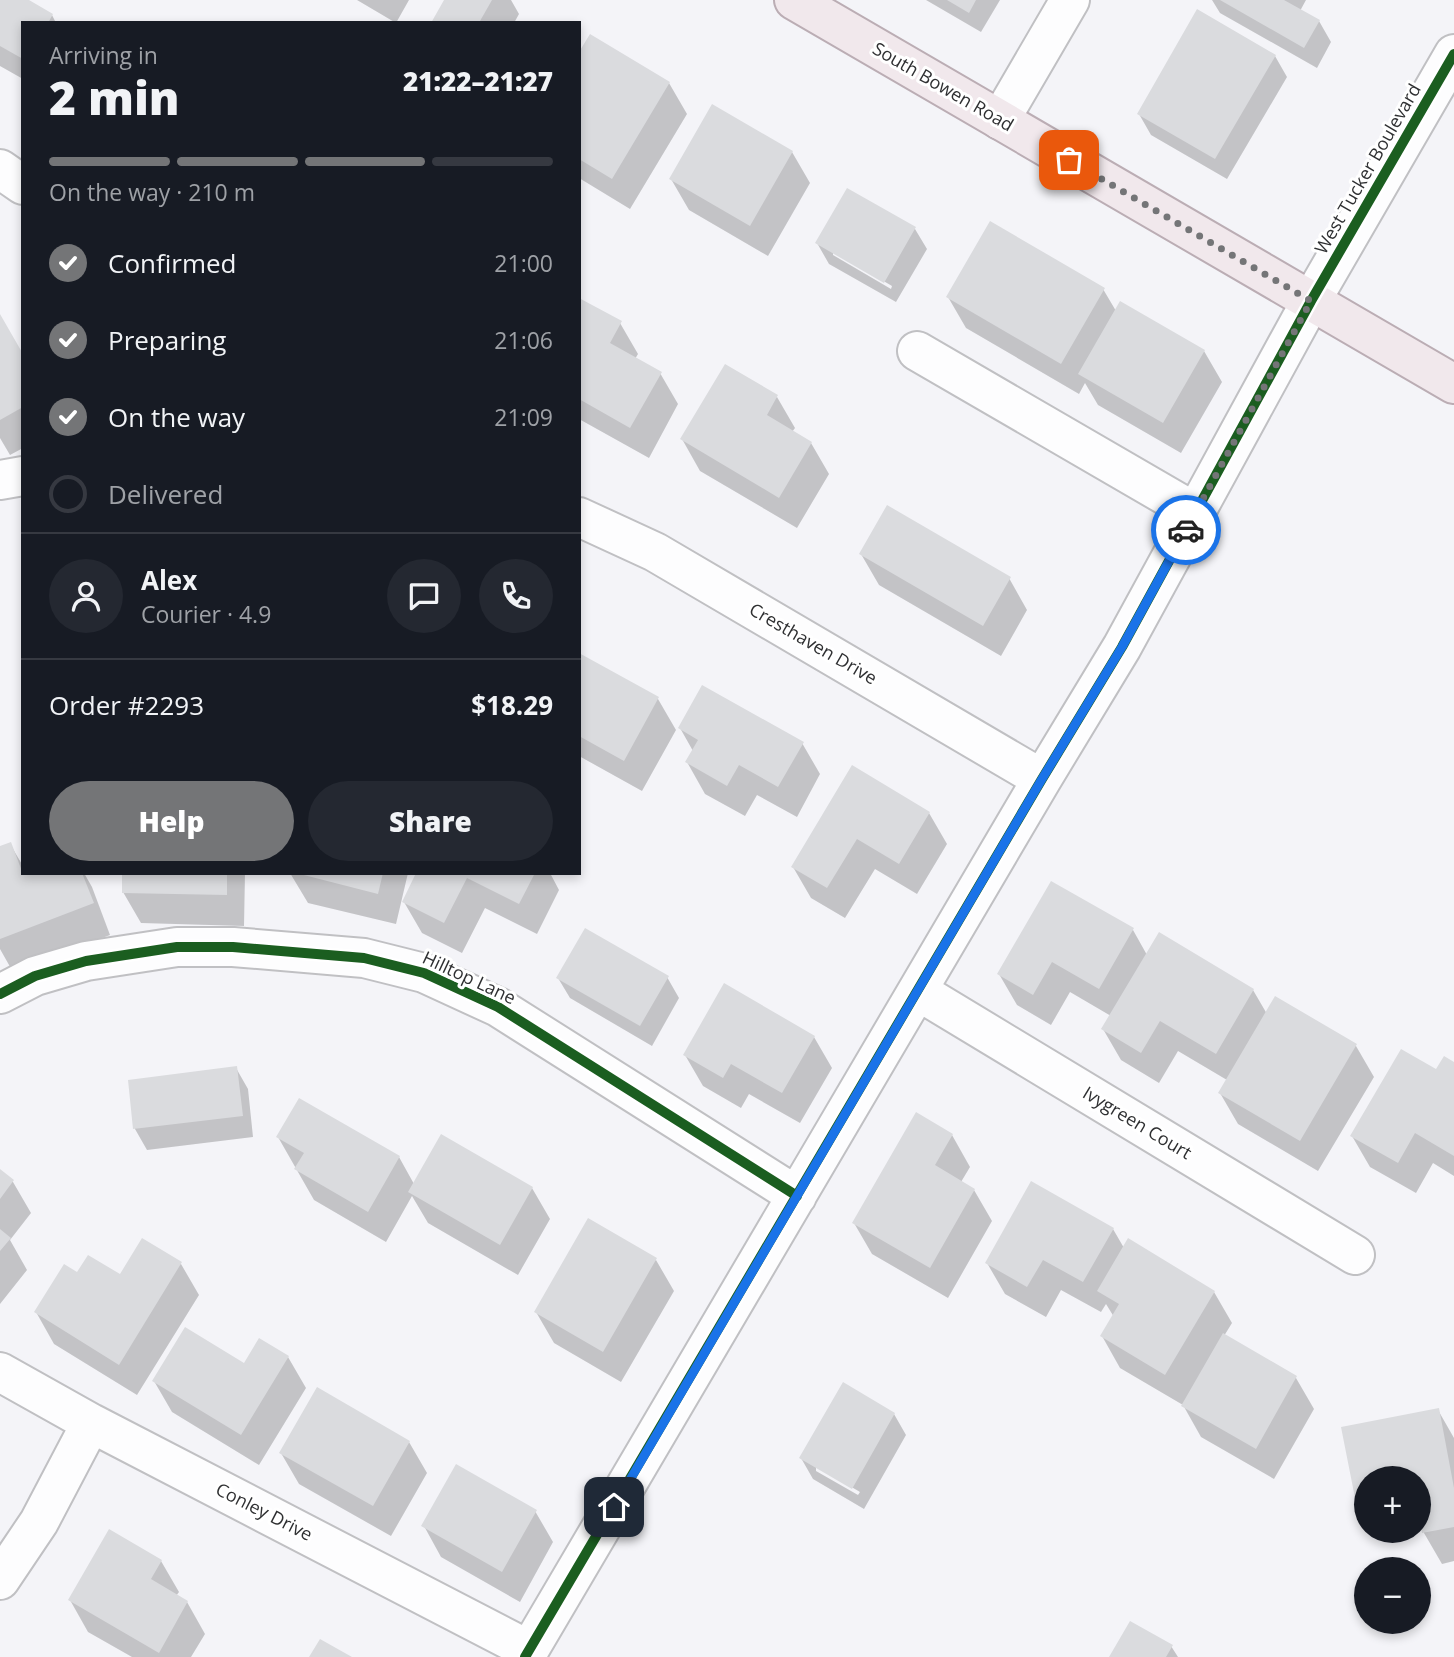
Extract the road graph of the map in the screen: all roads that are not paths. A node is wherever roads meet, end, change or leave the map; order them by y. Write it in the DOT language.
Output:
graph roads {
  1 [pos="794,0"];
  2 [pos="1070,0"];
  3 [pos="1454,54"];
  4 [pos="1000,120"];
  5 [pos="0,169"];
  6 [pos="21,184"];
  7 [pos="1311,301"];
  8 [pos="917,351"];
  9 [pos="1454,384"];
  10 [pos="21,476"];
  11 [pos="0,480"];
  12 [pos="1196,513"];
  13 [pos="581,518"];
  14 [pos="1042,779"];
  15 [pos="918,991"];
  16 [pos="0,994"];
  17 [pos="797,1196"];
  18 [pos="1355,1255"];
  19 [pos="0,1372"];
  20 [pos="91,1423"];
  21 [pos="0,1580"];
  22 [pos="527,1654"];
  1 -- 4 [label="main road, South Bowen Road"];
  2 -- 4 [label="street"];
  3 -- 7 [label="street, West Tucker Boulevard"];
  4 -- 7 [label="main road, South Bowen Road"];
  5 -- 6 [label="street"];
  7 -- 9 [label="main road, South Bowen Road"];
  7 -- 12 [label="street, West Tucker Boulevard"];
  8 -- 12 [label="street"];
  10 -- 11 [label="street"];
  12 -- 14 [label="street, West Tucker Boulevard"];
  13 -- 14 [label="street, Cresthaven Drive"];
  14 -- 15 [label="street, West Tucker Boulevard"];
  15 -- 17 [label="street, West Tucker Boulevard"];
  15 -- 18 [label="street, Ivygreen Court"];
  16 -- 17 [label="street, Hilltop Lane"];
  17 -- 22 [label="street, West Tucker Boulevard"];
  19 -- 20 [label="street, Conley Drive"];
  20 -- 21 [label="street"];
  20 -- 22 [label="street, Conley Drive"];
}
